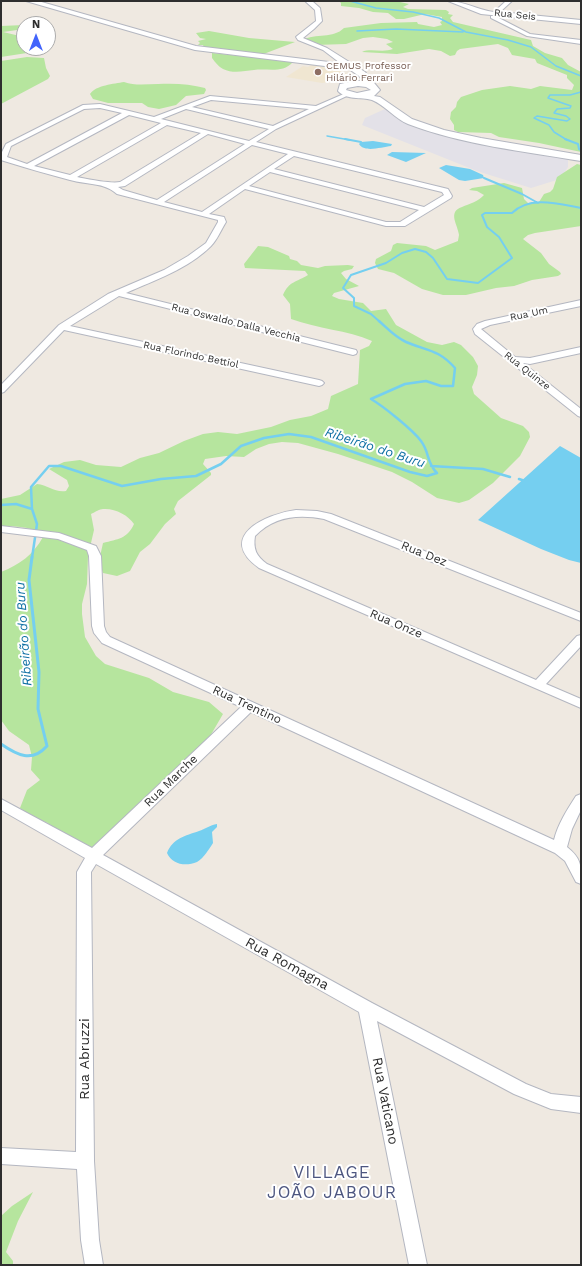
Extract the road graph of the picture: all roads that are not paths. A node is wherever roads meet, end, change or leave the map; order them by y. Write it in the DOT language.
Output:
graph roads {
  1 [pos="30,1"];
  2 [pos="308,1"];
  3 [pos="451,1"];
  4 [pos="509,1"];
  5 [pos="489,13"];
  6 [pos="496,13"];
  7 [pos="506,15"];
  8 [pos="505,22"];
  9 [pos="581,22"];
  10 [pos="581,42"];
  11 [pos="351,67"];
  12 [pos="365,77"];
  13 [pos="353,84"];
  14 [pos="374,88"];
  15 [pos="348,94"];
  16 [pos="361,95"];
  17 [pos="185,107"];
  18 [pos="315,108"];
  19 [pos="128,113"];
  20 [pos="155,119"];
  21 [pos="167,122"];
  22 [pos="274,128"];
  23 [pos="207,132"];
  24 [pos="250,142"];
  25 [pos="294,153"];
  26 [pos="581,154"];
  27 [pos="581,158"];
  28 [pos="28,166"];
  29 [pos="269,170"];
  30 [pos="71,178"];
  31 [pos="113,186"];
  32 [pos="244,187"];
  33 [pos="157,203"];
  34 [pos="426,210"];
  35 [pos="202,215"];
  36 [pos="118,293"];
  37 [pos="581,303"];
  38 [pos="63,327"];
  39 [pos="478,327"];
  40 [pos="581,350"];
  41 [pos="353,352"];
  42 [pos="527,365"];
  43 [pos="319,383"];
  44 [pos="1,390"];
  45 [pos="580,407"];
  46 [pos="264,522"];
  47 [pos="1,529"];
  48 [pos="581,617"];
  49 [pos="581,639"];
  50 [pos="539,684"];
  51 [pos="581,704"];
  52 [pos="249,707"];
  53 [pos="581,799"];
  54 [pos="1,804"];
  55 [pos="560,848"];
  56 [pos="93,856"];
  57 [pos="581,878"];
  58 [pos="366,1008"];
  59 [pos="581,1105"];
  60 [pos="1,1156"];
  61 [pos="85,1161"];
  62 [pos="94,1265"];
  63 [pos="418,1265"];
  1 -- 11 [label="main road"];
  2 -- 11 [label="street"];
  3 -- 5 [label="street, Rua Seis"];
  4 -- 6 [label="street"];
  5 -- 6 [label="street, Rua Seis"];
  5 -- 8 [label="street"];
  6 -- 7 [label="street, Rua Seis"];
  7 -- 8 [label="street"];
  7 -- 9 [label="street, Rua Seis"];
  8 -- 10 [label="street"];
  11 -- 12 [label="main road"];
  12 -- 13 [label="main road"];
  12 -- 14 [label="main road"];
  13 -- 14 [label="main road"];
  13 -- 15 [label="main road"];
  14 -- 16 [label="main road"];
  14 -- 26 [label="main road"];
  15 -- 16 [label="main road"];
  15 -- 18 [label="street"];
  16 -- 27 [label="main road"];
  17 -- 18 [label="street"];
  17 -- 20 [label="street"];
  17 -- 22 [label="street"];
  18 -- 22 [label="street"];
  19 -- 20 [label="street"];
  19 -- 28 [label="street"];
  19 -- 28 [label="street"];
  20 -- 21 [label="street"];
  21 -- 23 [label="street"];
  21 -- 30 [label="street"];
  22 -- 24 [label="street"];
  23 -- 24 [label="street"];
  23 -- 31 [label="street"];
  24 -- 25 [label="street"];
  24 -- 33 [label="street"];
  25 -- 29 [label="street"];
  25 -- 34 [label="street"];
  28 -- 30 [label="street"];
  29 -- 32 [label="street"];
  29 -- 34 [label="street"];
  30 -- 31 [label="street"];
  31 -- 33 [label="street"];
  32 -- 34 [label="street"];
  32 -- 35 [label="street"];
  33 -- 35 [label="street"];
  35 -- 36 [label="street"];
  36 -- 38 [label="street"];
  36 -- 41 [label="street, Rua Oswaldo Dalla Vecchia"];
  37 -- 39 [label="street, Rua Um"];
  38 -- 43 [label="street, Rua Florindo Bettiol"];
  38 -- 44 [label="street"];
  39 -- 42 [label="street, Rua Quinze"];
  40 -- 42 [label="street"];
  42 -- 45 [label="street, Rua Quinze"];
  46 -- 48 [label="street, Rua Dez"];
  46 -- 50 [label="street, Rua Onze"];
  47 -- 52 [label="street, Rua Trentino"];
  49 -- 50 [label="street"];
  50 -- 51 [label="street, Rua Onze"];
  52 -- 55 [label="street, Rua Trentino"];
  52 -- 56 [label="street, Rua Marche"];
  53 -- 55 [label="street"];
  54 -- 56 [label="street, Rua Romagna"];
  55 -- 57 [label="street"];
  56 -- 58 [label="street, Rua Romagna"];
  56 -- 61 [label="street, Rua Abruzzi"];
  58 -- 59 [label="street, Rua Romagna"];
  58 -- 63 [label="street, Rua Vaticano"];
  60 -- 61 [label="street"];
  61 -- 62 [label="street, Rua Abruzzi"];
}
